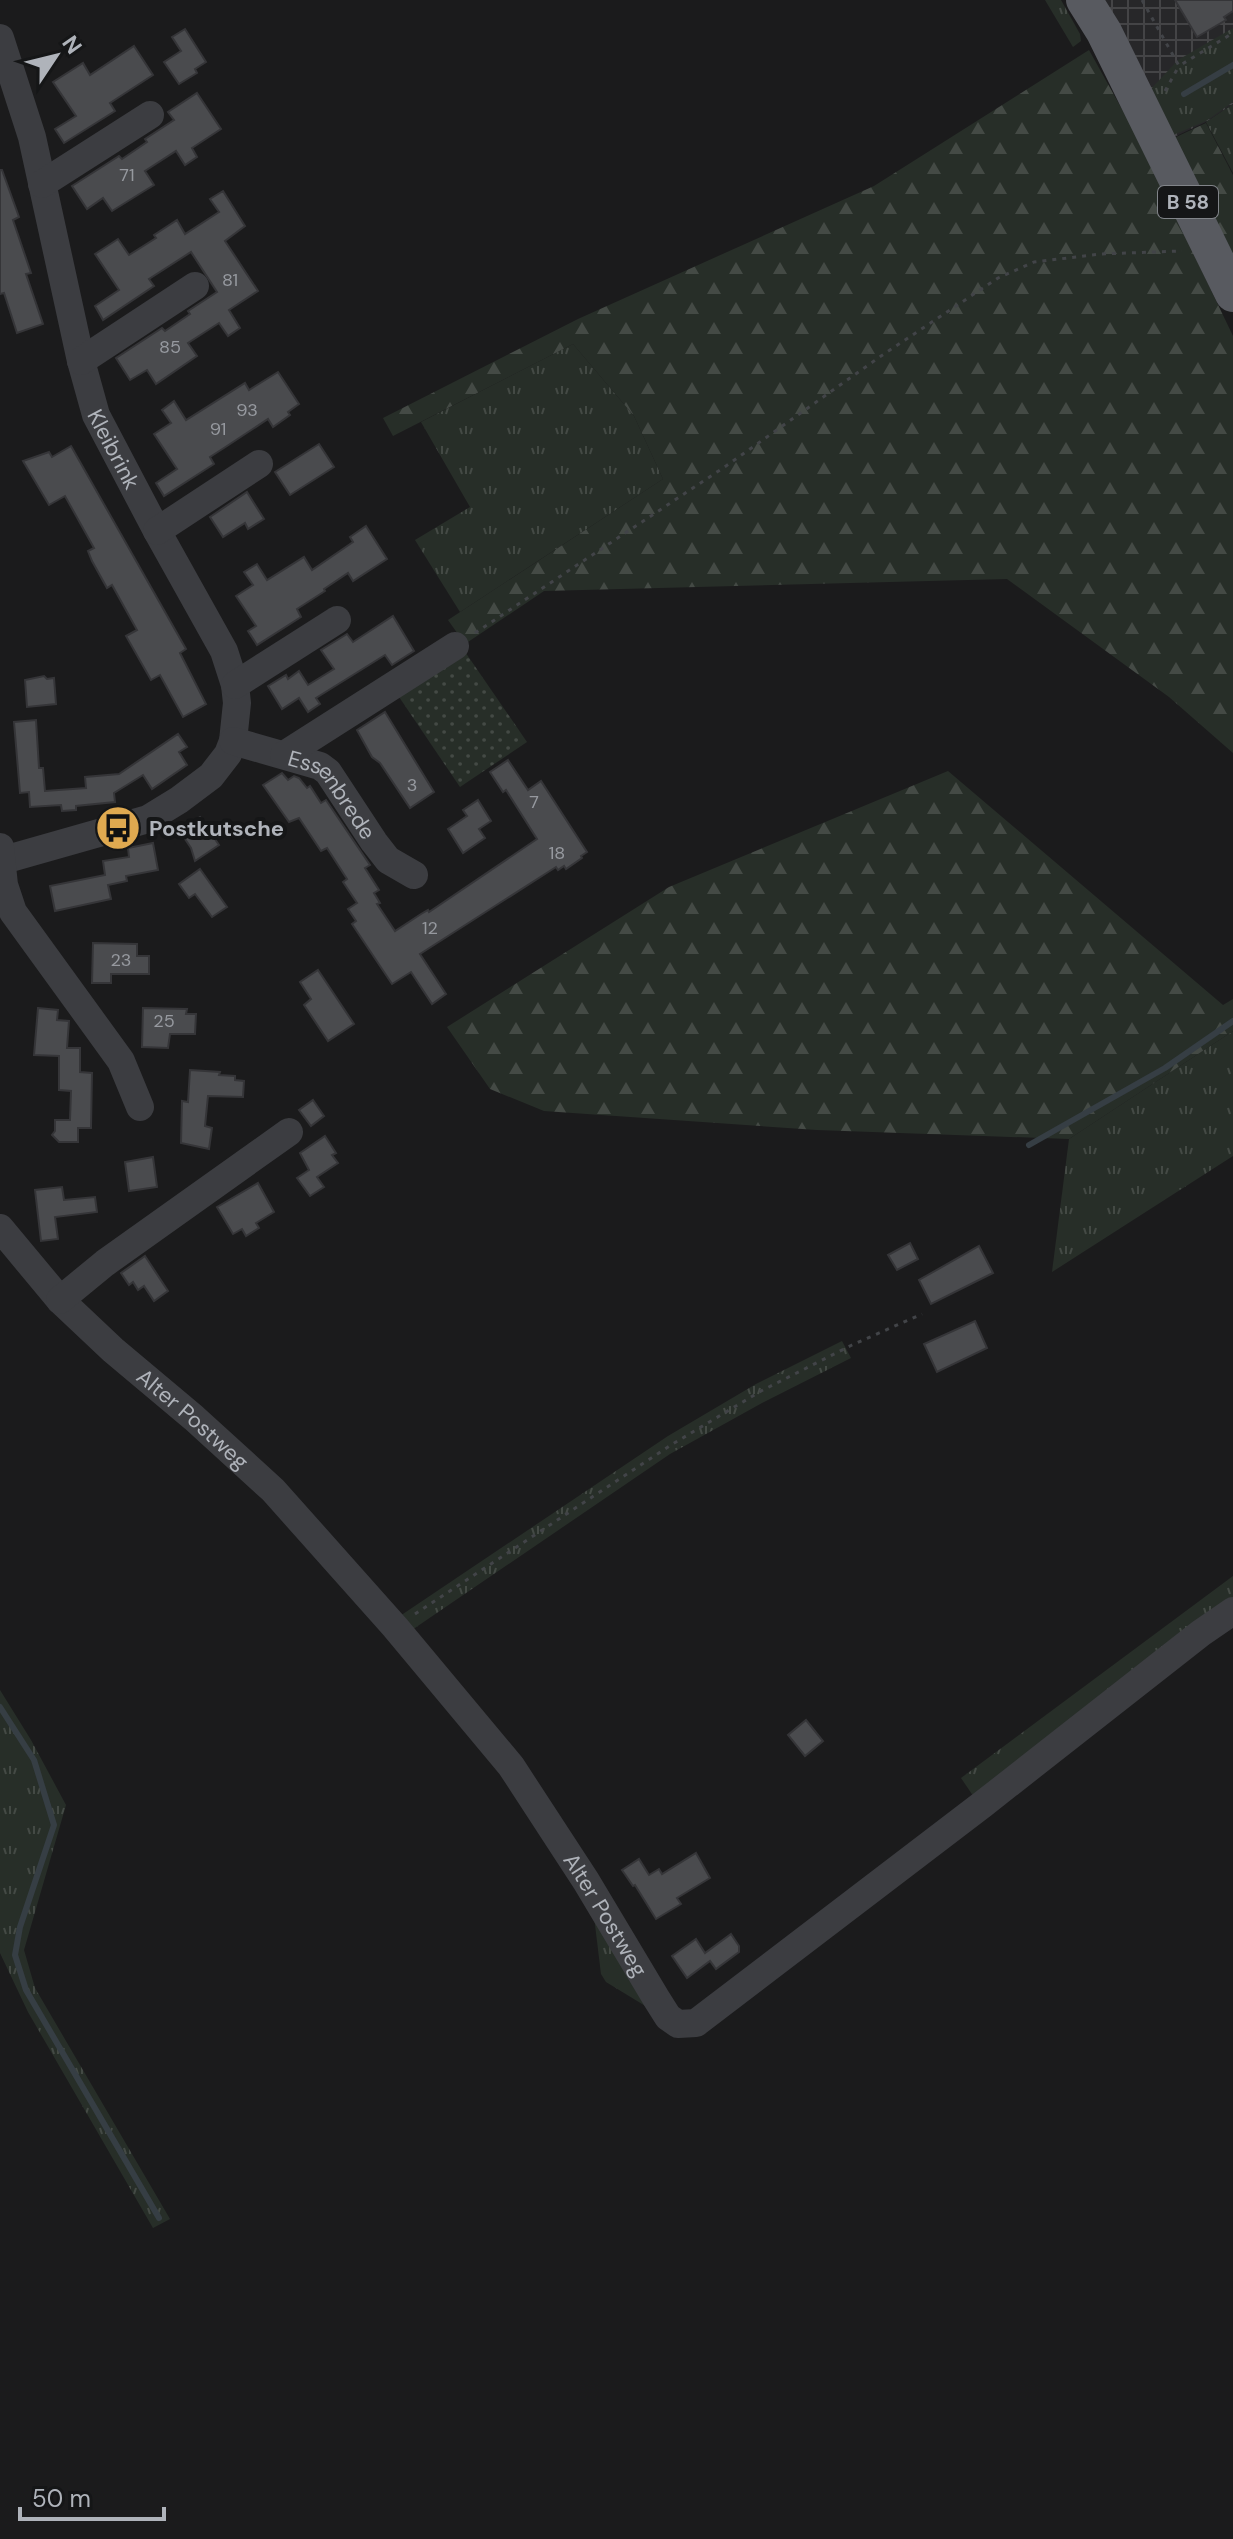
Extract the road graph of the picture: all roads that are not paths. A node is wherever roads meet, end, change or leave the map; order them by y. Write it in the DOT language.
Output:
graph roads {
  1 [pos="1084,0"];
  2 [pos="0,38"];
  3 [pos="150,115"];
  4 [pos="42,184"];
  5 [pos="195,286"];
  6 [pos="1233,294"];
  7 [pos="81,361"];
  8 [pos="259,464"];
  9 [pos="157,531"];
  10 [pos="337,620"];
  11 [pos="455,646"];
  12 [pos="235,685"];
  13 [pos="233,741"];
  14 [pos="284,755"];
  15 [pos="1,856"];
  16 [pos="414,875"];
  17 [pos="140,1107"];
  18 [pos="289,1132"];
  19 [pos="0,1228"];
  20 [pos="60,1300"];
  21 [pos="1233,1611"];
  1 -- 6 [label="main road, B 58"];
  2 -- 4 [label="street, Kleibrink"];
  3 -- 4 [label="street"];
  4 -- 7 [label="street, Kleibrink"];
  5 -- 7 [label="street"];
  7 -- 9 [label="street, Kleibrink"];
  8 -- 9 [label="street"];
  9 -- 12 [label="street, Kleibrink"];
  10 -- 12 [label="street"];
  11 -- 14 [label="street"];
  12 -- 13 [label="street, Kleibrink"];
  13 -- 14 [label="street, Essenbrede"];
  13 -- 15 [label="street, Kleibrink"];
  14 -- 16 [label="street, Essenbrede"];
  15 -- 17 [label="street"];
  18 -- 20 [label="street"];
  19 -- 20 [label="street, Alter Postweg"];
  20 -- 21 [label="street, Alter Postweg"];
}
